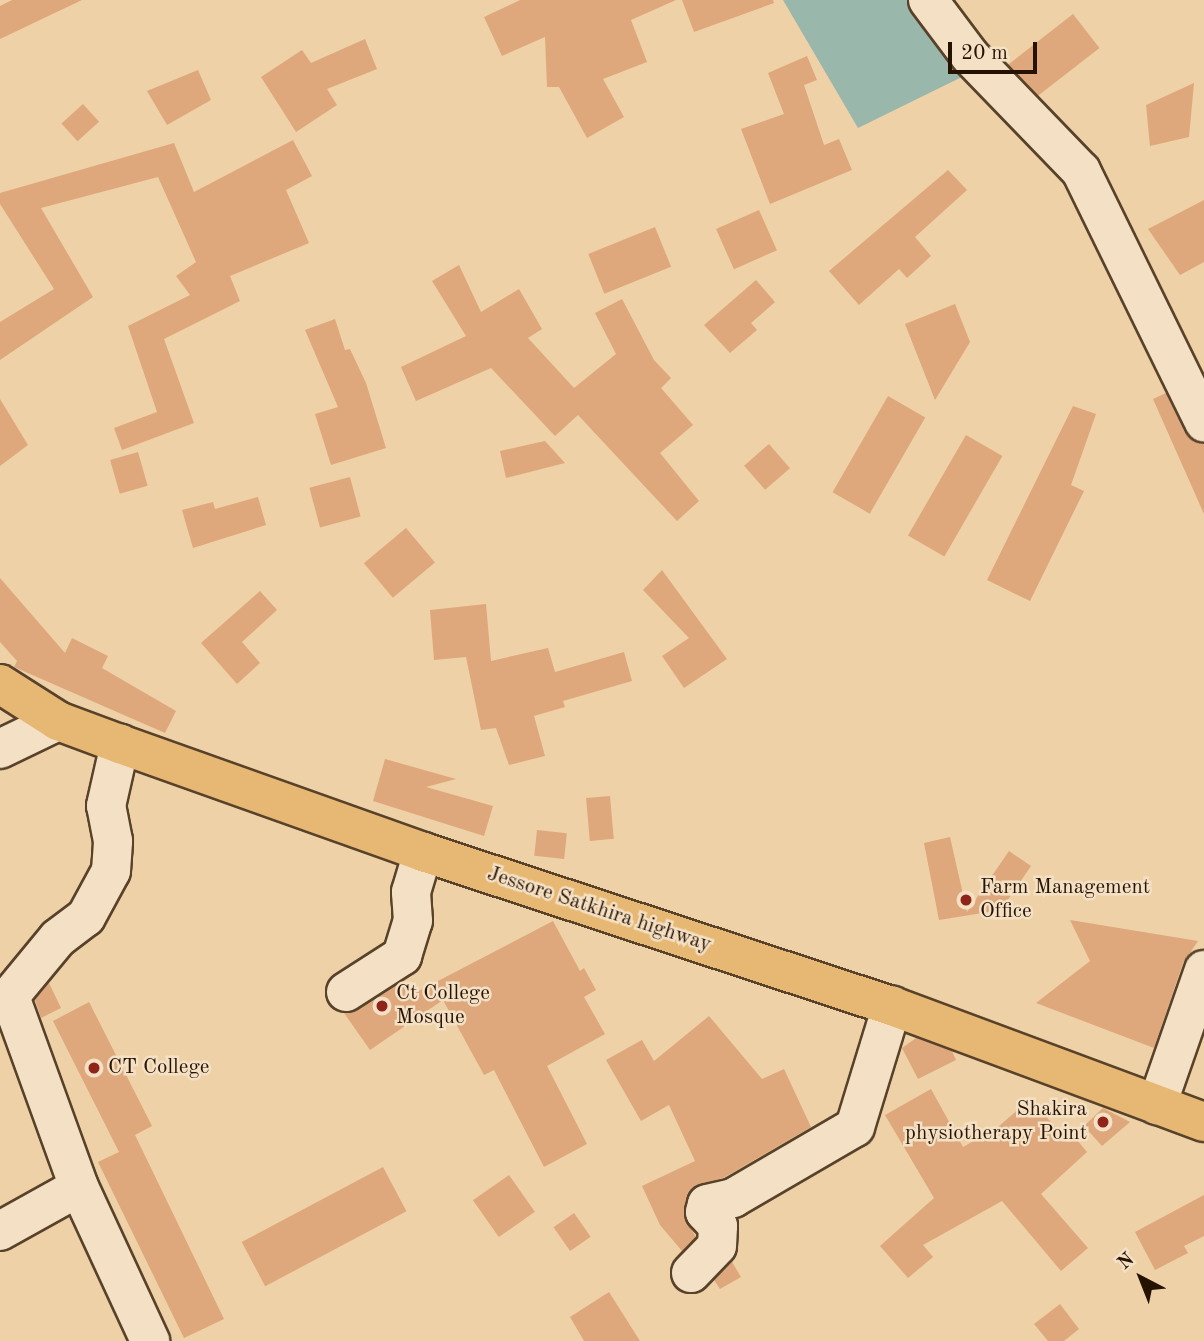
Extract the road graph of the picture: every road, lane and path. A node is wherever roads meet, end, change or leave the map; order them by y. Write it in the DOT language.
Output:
graph roads {
  1 [pos="929,0"];
  2 [pos="1204,422"];
  3 [pos="0,684"];
  4 [pos="58,721"];
  5 [pos="120,744"];
  6 [pos="0,749"];
  7 [pos="423,852"];
  8 [pos="1204,970"];
  9 [pos="346,992"];
  10 [pos="892,1006"];
  11 [pos="1157,1105"];
  12 [pos="1204,1122"];
  13 [pos="79,1187"];
  14 [pos="0,1231"];
  15 [pos="691,1273"];
  16 [pos="150,1341"];
  1 -- 2 [label="street"];
  3 -- 4 [label="highway, Jessore Satkhira highway"];
  4 -- 5 [label="highway, Jessore Satkhira highway"];
  4 -- 6 [label="street"];
  5 -- 7 [label="highway, Jessore Satkhira highway"];
  5 -- 13 [label="street"];
  7 -- 9 [label="street"];
  7 -- 10 [label="highway, Jessore Satkhira highway"];
  8 -- 11 [label="street"];
  10 -- 11 [label="highway, Jessore Satkhira highway"];
  10 -- 15 [label="street"];
  11 -- 12 [label="highway, Jessore Satkhira highway"];
  13 -- 14 [label="street"];
  13 -- 16 [label="street"];
}
